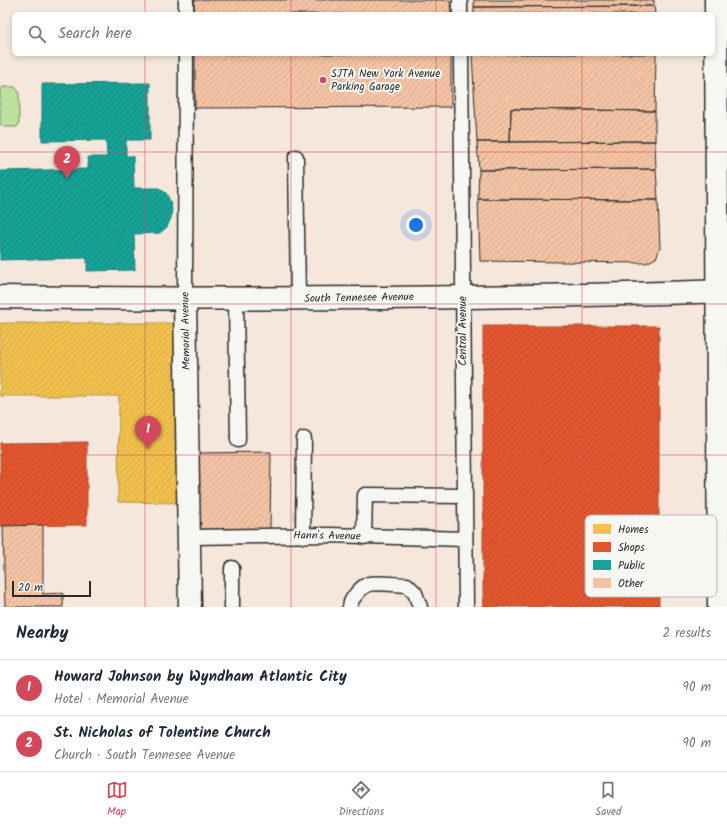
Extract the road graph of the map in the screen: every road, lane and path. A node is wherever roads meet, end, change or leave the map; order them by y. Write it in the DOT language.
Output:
graph roads {
  1 [pos="186,0"];
  2 [pos="460,0"];
  3 [pos="716,0"];
  4 [pos="186,12"];
  5 [pos="460,12"];
  6 [pos="186,56"];
  7 [pos="461,56"];
  8 [pos="296,157"];
  9 [pos="722,291"];
  10 [pos="0,297"];
  11 [pos="463,297"];
  12 [pos="298,298"];
  13 [pos="185,299"];
  14 [pos="236,299"];
  15 [pos="304,439"];
  16 [pos="238,440"];
  17 [pos="464,496"];
  18 [pos="304,536"];
  19 [pos="190,537"];
  20 [pos="364,537"];
  21 [pos="465,539"];
  22 [pos="232,568"];
  23 [pos="190,607"];
  24 [pos="232,607"];
  25 [pos="350,607"];
  26 [pos="420,607"];
  27 [pos="466,607"];
  28 [pos="719,607"];
  1 -- 4 [label="lane"];
  2 -- 5 [label="lane"];
  3 -- 9 [label="main road"];
  6 -- 13 [label="lane, Memorial Avenue"];
  7 -- 11 [label="lane, Central Avenue"];
  8 -- 12 [label="lane"];
  9 -- 11 [label="main road, South Tennesee Avenue"];
  9 -- 28 [label="main road"];
  10 -- 13 [label="main road, South Tennesee Avenue"];
  11 -- 12 [label="main road, South Tennesee Avenue"];
  11 -- 17 [label="lane, Central Avenue"];
  12 -- 14 [label="main road, South Tennesee Avenue"];
  13 -- 14 [label="main road, South Tennesee Avenue"];
  13 -- 19 [label="main road, Memorial Avenue"];
  14 -- 16 [label="lane"];
  15 -- 18 [label="lane"];
  17 -- 20 [label="lane"];
  17 -- 21 [label="lane, Central Avenue"];
  18 -- 19 [label="lane, Hann's Avenue"];
  18 -- 20 [label="lane, Hann's Avenue"];
  19 -- 23 [label="main road, Memorial Avenue"];
  20 -- 21 [label="lane, Hann's Avenue"];
  21 -- 27 [label="lane, Central Avenue"];
  22 -- 24 [label="lane"];
  25 -- 26 [label="lane"];
}
